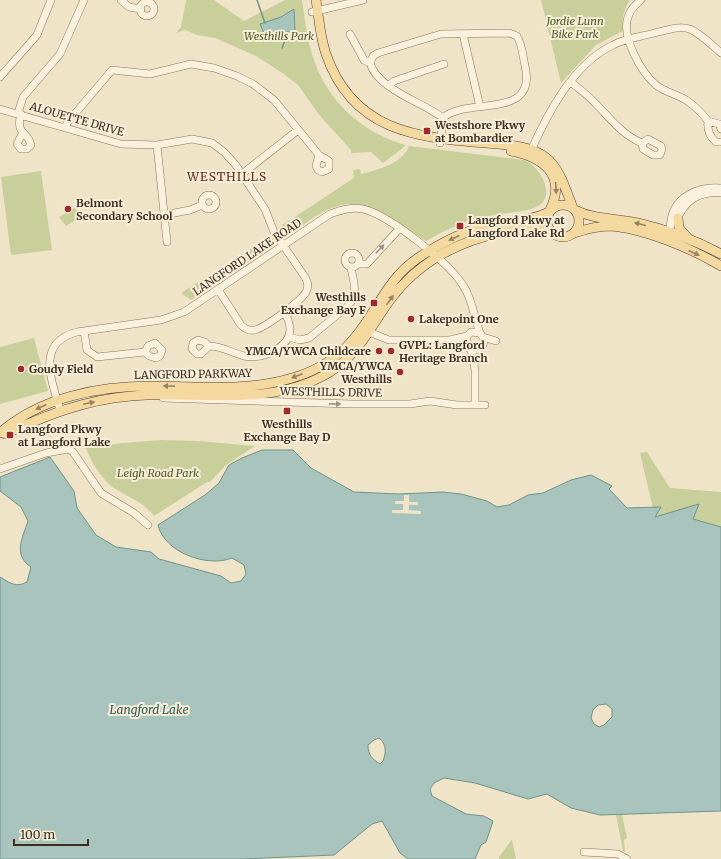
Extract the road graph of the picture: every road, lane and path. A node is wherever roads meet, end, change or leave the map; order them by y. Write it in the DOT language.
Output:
graph roads {
  1 [pos="52,0"];
  2 [pos="84,0"];
  3 [pos="121,0"];
  4 [pos="310,0"];
  5 [pos="316,0"];
  6 [pos="363,0"];
  7 [pos="641,0"];
  8 [pos="140,9"];
  9 [pos="315,12"];
  10 [pos="350,34"];
  11 [pos="463,34"];
  12 [pos="629,39"];
  13 [pos="721,53"];
  14 [pos="370,63"];
  15 [pos="444,64"];
  16 [pos="0,76"];
  17 [pos="571,82"];
  18 [pos="388,85"];
  19 [pos="480,107"];
  20 [pos="0,109"];
  21 [pos="19,114"];
  22 [pos="443,118"];
  23 [pos="708,121"];
  24 [pos="66,128"];
  25 [pos="721,129"];
  26 [pos="298,130"];
  27 [pos="22,134"];
  28 [pos="440,140"];
  29 [pos="721,142"];
  30 [pos="642,143"];
  31 [pos="157,145"];
  32 [pos="530,152"];
  33 [pos="319,155"];
  34 [pos="242,174"];
  35 [pos="721,188"];
  36 [pos="721,193"];
  37 [pos="202,205"];
  38 [pos="574,209"];
  39 [pos="550,211"];
  40 [pos="164,215"];
  41 [pos="678,218"];
  42 [pos="399,229"];
  43 [pos="671,229"];
  44 [pos="549,230"];
  45 [pos="574,233"];
  46 [pos="691,240"];
  47 [pos="667,241"];
  48 [pos="167,242"];
  49 [pos="284,245"];
  50 [pos="430,250"];
  51 [pos="721,254"];
  52 [pos="437,256"];
  53 [pos="359,264"];
  54 [pos="721,266"];
  55 [pos="352,268"];
  56 [pos="219,291"];
  57 [pos="284,312"];
  58 [pos="474,316"];
  59 [pos="84,331"];
  60 [pos="365,331"];
  61 [pos="469,334"];
  62 [pos="481,335"];
  63 [pos="289,337"];
  64 [pos="450,340"];
  65 [pos="209,346"];
  66 [pos="468,346"];
  67 [pos="481,347"];
  68 [pos="145,352"];
  69 [pos="475,370"];
  70 [pos="151,395"];
  71 [pos="58,401"];
  72 [pos="474,405"];
  73 [pos="485,405"];
  74 [pos="60,410"];
  75 [pos="0,433"];
  76 [pos="0,436"];
  77 [pos="0,469"];
  78 [pos="148,524"];
  79 [pos="584,852"];
  80 [pos="627,859"];
  1 -- 16 [label="street"];
  2 -- 21 [label="street"];
  3 -- 8 [label="street"];
  4 -- 9 [label="main road"];
  5 -- 9 [label="main road"];
  6 -- 9 [label="street"];
  7 -- 12 [label="street"];
  9 -- 28 [label="main road"];
  10 -- 14 [label="street"];
  11 -- 14 [label="street"];
  11 -- 19 [label="street"];
  11 -- 19 [label="street"];
  12 -- 13 [label="street"];
  12 -- 17 [label="street"];
  12 -- 23 [label="street"];
  14 -- 18 [label="street"];
  15 -- 18 [label="street"];
  17 -- 30 [label="street"];
  17 -- 32 [label="street"];
  18 -- 22 [label="street"];
  19 -- 22 [label="street"];
  20 -- 21 [label="street, ALOUETTE DRIVE"];
  21 -- 24 [label="street, ALOUETTE DRIVE"];
  21 -- 27 [label="street"];
  22 -- 28 [label="street"];
  23 -- 25 [label="street"];
  23 -- 29 [label="street"];
  24 -- 26 [label="street"];
  24 -- 31 [label="street, ALOUETTE DRIVE"];
  26 -- 33 [label="street"];
  26 -- 34 [label="street"];
  28 -- 32 [label="main road"];
  31 -- 34 [label="street, ALOUETTE DRIVE"];
  31 -- 40 [label="street"];
  32 -- 38 [label="main road"];
  32 -- 39 [label="main road, one-way"];
  34 -- 49 [label="street, ALOUETTE DRIVE"];
  35 -- 43 [label="street"];
  36 -- 41 [label="street"];
  37 -- 40 [label="street"];
  38 -- 39 [label="main road"];
  43 -- 38 [label="main road, one-way"];
  38 -- 45 [label="main road"];
  39 -- 44 [label="main road"];
  39 -- 50 [label="main road, LANGFORD PARKWAY, one-way"];
  40 -- 48 [label="street"];
  41 -- 43 [label="street"];
  41 -- 46 [label="main road"];
  42 -- 49 [label="street, LANGFORD LAKE ROAD"];
  42 -- 50 [label="street, LANGFORD LAKE ROAD"];
  53 -- 42 [label="street, one-way"];
  43 -- 46 [label="main road"];
  43 -- 47 [label="street"];
  44 -- 45 [label="main road"];
  44 -- 52 [label="main road, LANGFORD PARKWAY"];
  45 -- 47 [label="main road"];
  46 -- 51 [label="main road"];
  47 -- 54 [label="main road, one-way"];
  49 -- 56 [label="street, LANGFORD LAKE ROAD"];
  49 -- 57 [label="street, ALOUETTE DRIVE"];
  50 -- 52 [label="street, LANGFORD LAKE ROAD"];
  50 -- 60 [label="main road, LANGFORD PARKWAY"];
  52 -- 58 [label="street, LANGFORD LAKE ROAD"];
  60 -- 52 [label="main road, LANGFORD PARKWAY, one-way"];
  53 -- 55 [label="street"];
  53 -- 55 [label="street"];
  55 -- 63 [label="street"];
  56 -- 57 [label="street"];
  56 -- 59 [label="street, LANGFORD LAKE ROAD"];
  57 -- 63 [label="street"];
  58 -- 61 [label="street, LANGFORD LAKE ROAD"];
  58 -- 62 [label="street, LANGFORD LAKE ROAD"];
  59 -- 68 [label="street"];
  59 -- 71 [label="street, LANGFORD LAKE ROAD"];
  60 -- 64 [label="street"];
  60 -- 70 [label="main road, LANGFORD PARKWAY"];
  60 -- 71 [label="main road, LANGFORD PARKWAY, one-way"];
  61 -- 62 [label="street"];
  61 -- 64 [label="street"];
  61 -- 66 [label="street, LANGFORD LAKE ROAD"];
  62 -- 67 [label="street"];
  62 -- 67 [label="street"];
  63 -- 65 [label="street"];
  64 -- 66 [label="street"];
  66 -- 67 [label="street"];
  66 -- 69 [label="street"];
  67 -- 69 [label="street"];
  69 -- 72 [label="street"];
  70 -- 72 [label="street, WESTHILLS DRIVE, one-way"];
  74 -- 70 [label="main road, LANGFORD PARKWAY, one-way"];
  71 -- 74 [label="street, LANGFORD LAKE ROAD"];
  71 -- 75 [label="main road, LANGFORD PARKWAY, one-way"];
  72 -- 73 [label="street, WESTHILLS DRIVE"];
  74 -- 76 [label="main road, LANGFORD PARKWAY"];
  77 -- 78 [label="street"];
  79 -- 80 [label="street"];
}
